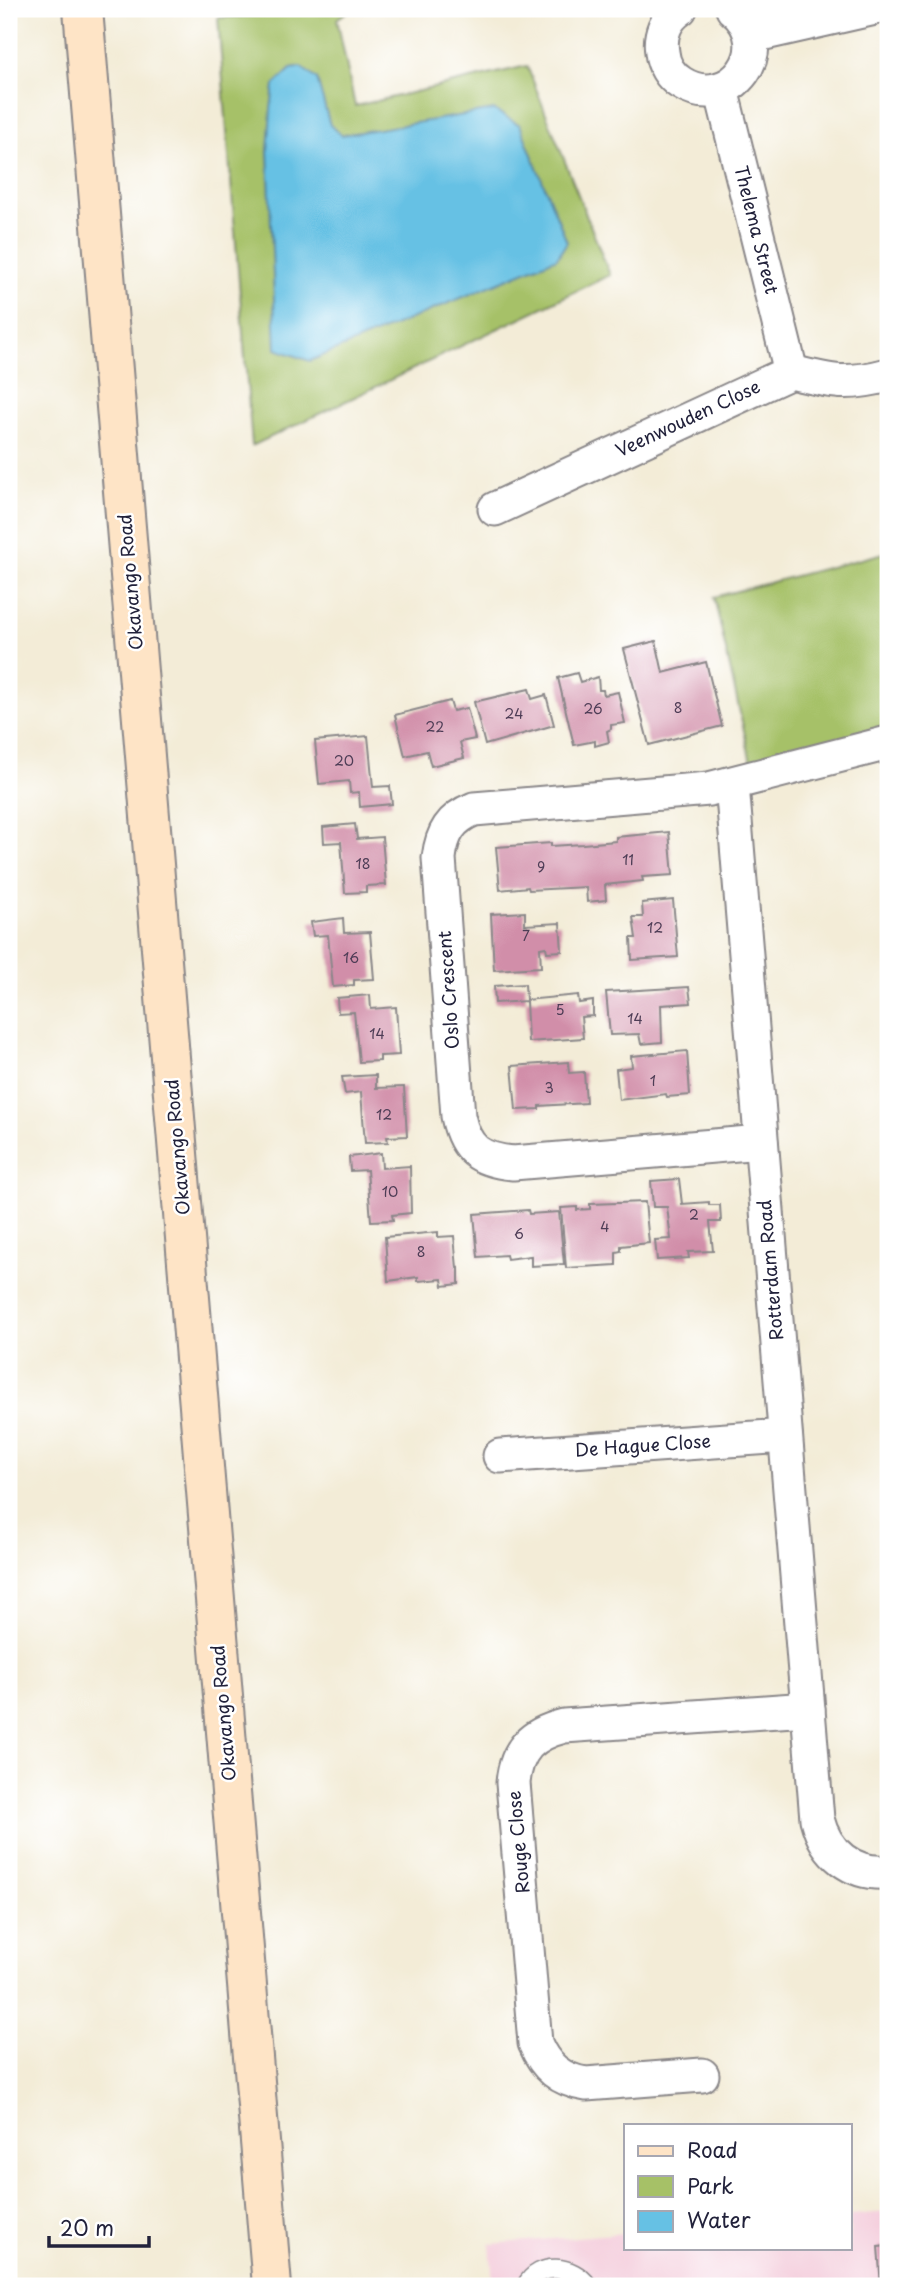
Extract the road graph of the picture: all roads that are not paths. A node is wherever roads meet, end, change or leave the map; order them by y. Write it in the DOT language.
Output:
graph roads {
  1 [pos="83,9"];
  2 [pos="680,9"];
  3 [pos="733,9"];
  4 [pos="871,9"];
  5 [pos="752,36"];
  6 [pos="721,89"];
  7 [pos="791,372"];
  8 [pos="888,375"];
  9 [pos="495,509"];
  10 [pos="888,743"];
  11 [pos="732,784"];
  12 [pos="761,1142"];
  13 [pos="785,1436"];
  14 [pos="500,1456"];
  15 [pos="808,1709"];
  16 [pos="888,1872"];
  17 [pos="702,2075"];
  18 [pos="272,2286"];
  19 [pos="526,2286"];
  20 [pos="588,2286"];
  1 -- 18 [label="main road, Okavango Road"];
  2 -- 6 [label="street"];
  3 -- 5 [label="street"];
  4 -- 5 [label="street"];
  5 -- 6 [label="street"];
  6 -- 7 [label="street, Thelema Street"];
  7 -- 8 [label="street"];
  7 -- 9 [label="street, Veenwouden Close"];
  10 -- 11 [label="street"];
  11 -- 12 [label="street, Rotterdam Road"];
  11 -- 12 [label="street, Oslo Crescent"];
  12 -- 13 [label="street, Rotterdam Road"];
  13 -- 14 [label="street, De Hague Close"];
  13 -- 15 [label="street, Rotterdam Road"];
  15 -- 16 [label="street, Rotterdam Road"];
  15 -- 17 [label="street, Rouge Close"];
  19 -- 20 [label="lane"];
}
